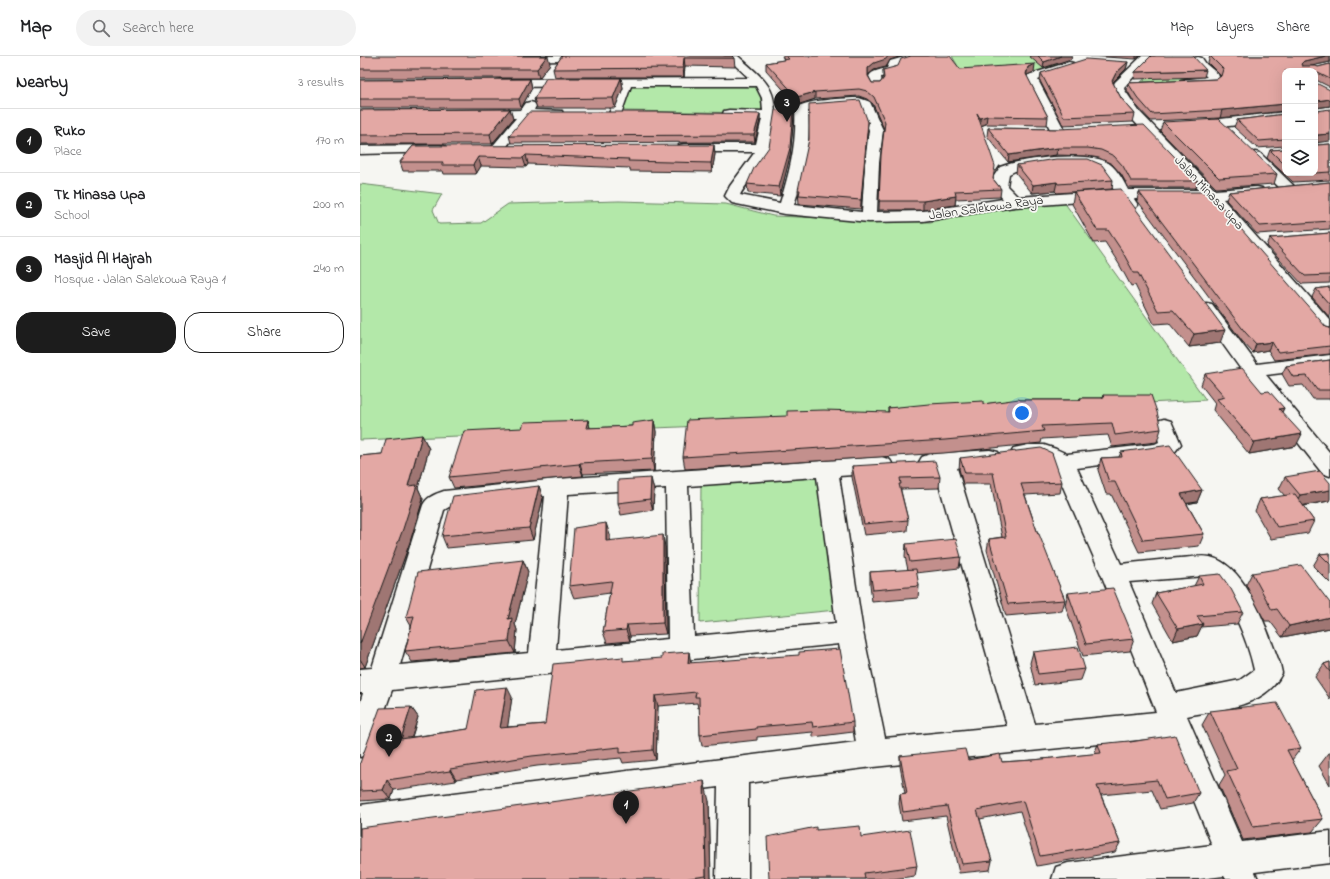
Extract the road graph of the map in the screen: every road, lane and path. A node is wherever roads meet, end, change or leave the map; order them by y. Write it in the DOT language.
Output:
graph roads {
  1 [pos="504,56"];
  2 [pos="731,56"];
  3 [pos="922,56"];
  4 [pos="561,58"];
  5 [pos="576,58"];
  6 [pos="1192,58"];
  7 [pos="1212,58"];
  8 [pos="1144,60"];
  9 [pos="1083,61"];
  10 [pos="1124,63"];
  11 [pos="709,70"];
  12 [pos="760,82"];
  13 [pos="487,83"];
  14 [pos="543,83"];
  15 [pos="626,83"];
  16 [pos="704,83"];
  17 [pos="1172,83"];
  18 [pos="1119,84"];
  19 [pos="1134,84"];
  20 [pos="876,86"];
  21 [pos="470,114"];
  22 [pos="570,114"];
  23 [pos="600,114"];
  24 [pos="615,114"];
  25 [pos="631,114"];
  26 [pos="715,114"];
  27 [pos="525,115"];
  28 [pos="769,115"];
  29 [pos="1282,116"];
  30 [pos="1220,123"];
  31 [pos="1205,124"];
  32 [pos="1154,126"];
  33 [pos="1130,128"];
  34 [pos="1074,130"];
  35 [pos="1231,134"];
  36 [pos="498,148"];
  37 [pos="513,148"];
  38 [pos="670,148"];
  39 [pos="763,148"];
  40 [pos="452,149"];
  41 [pos="482,149"];
  42 [pos="360,150"];
  43 [pos="1269,153"];
  44 [pos="1123,194"];
  45 [pos="1212,195"];
  46 [pos="1014,202"];
  47 [pos="785,209"];
  48 [pos="870,216"];
  49 [pos="1141,220"];
  50 [pos="1316,290"];
  51 [pos="1295,292"];
  52 [pos="1197,295"];
  53 [pos="1330,331"];
  54 [pos="1330,361"];
  55 [pos="1252,371"];
  56 [pos="1164,426"];
  57 [pos="944,462"];
  58 [pos="1063,462"];
  59 [pos="1330,468"];
  60 [pos="827,469"];
  61 [pos="677,480"];
  62 [pos="557,487"];
  63 [pos="1113,574"];
  64 [pos="850,632"];
  65 [pos="681,649"];
  66 [pos="541,663"];
  67 [pos="371,680"];
  68 [pos="1171,715"];
  69 [pos="1025,738"];
  70 [pos="360,744"];
  71 [pos="873,753"];
  72 [pos="733,773"];
  73 [pos="360,820"];
  74 [pos="1330,847"];
  75 [pos="1238,869"];
  76 [pos="732,879"];
  77 [pos="1068,879"];
  1 -- 4 [label="street"];
  2 -- 12 [label="street"];
  3 -- 20 [label="street"];
  4 -- 5 [label="street"];
  4 -- 14 [label="street"];
  6 -- 7 [label="street"];
  6 -- 17 [label="street"];
  8 -- 10 [label="street"];
  8 -- 18 [label="street"];
  9 -- 34 [label="street"];
  11 -- 16 [label="street"];
  12 -- 16 [label="street"];
  12 -- 28 [label="street"];
  13 -- 14 [label="street"];
  14 -- 15 [label="street"];
  14 -- 27 [label="street"];
  15 -- 16 [label="street"];
  15 -- 24 [label="street"];
  18 -- 19 [label="street"];
  18 -- 32 [label="street, Jalan Minasa Upa"];
  21 -- 27 [label="street"];
  22 -- 27 [label="street"];
  23 -- 24 [label="street"];
  24 -- 25 [label="street"];
  26 -- 28 [label="street"];
  27 -- 36 [label="street"];
  28 -- 39 [label="street"];
  29 -- 30 [label="street"];
  30 -- 31 [label="street"];
  30 -- 35 [label="street"];
  32 -- 33 [label="street"];
  32 -- 45 [label="street, Jalan Minasa Upa"];
  36 -- 37 [label="street"];
  36 -- 41 [label="street"];
  38 -- 39 [label="street"];
  39 -- 47 [label="street, Jalan Salekowa Raya"];
  40 -- 42 [label="street"];
  43 -- 45 [label="street, Jalan Salekowa Raya"];
  44 -- 45 [label="street, Jalan Salekowa Raya"];
  44 -- 46 [label="street, Jalan Salekowa Raya"];
  44 -- 46 [label="street"];
  44 -- 49 [label="street"];
  45 -- 51 [label="street, Jalan Minasa Upa"];
  46 -- 48 [label="street, Jalan Salekowa Raya"];
  47 -- 48 [label="street, Jalan Salekowa Raya"];
  47 -- 48 [label="street"];
  50 -- 51 [label="street"];
  51 -- 53 [label="street, Jalan Minasa Upa"];
  52 -- 55 [label="street"];
  54 -- 55 [label="street"];
  55 -- 59 [label="street"];
  56 -- 58 [label="street"];
  57 -- 58 [label="street"];
  57 -- 60 [label="street"];
  57 -- 69 [label="street"];
  58 -- 63 [label="street"];
  60 -- 61 [label="street"];
  60 -- 64 [label="street"];
  61 -- 62 [label="street"];
  61 -- 65 [label="street"];
  62 -- 66 [label="street"];
  62 -- 67 [label="street"];
  63 -- 68 [label="street"];
  63 -- 68 [label="street"];
  64 -- 65 [label="street"];
  64 -- 71 [label="street"];
  65 -- 66 [label="street"];
  66 -- 67 [label="street"];
  67 -- 70 [label="street"];
  68 -- 69 [label="street"];
  68 -- 75 [label="street"];
  69 -- 71 [label="street"];
  71 -- 72 [label="street"];
  72 -- 73 [label="street"];
  72 -- 76 [label="street"];
  74 -- 75 [label="street"];
  75 -- 77 [label="street"];
}
